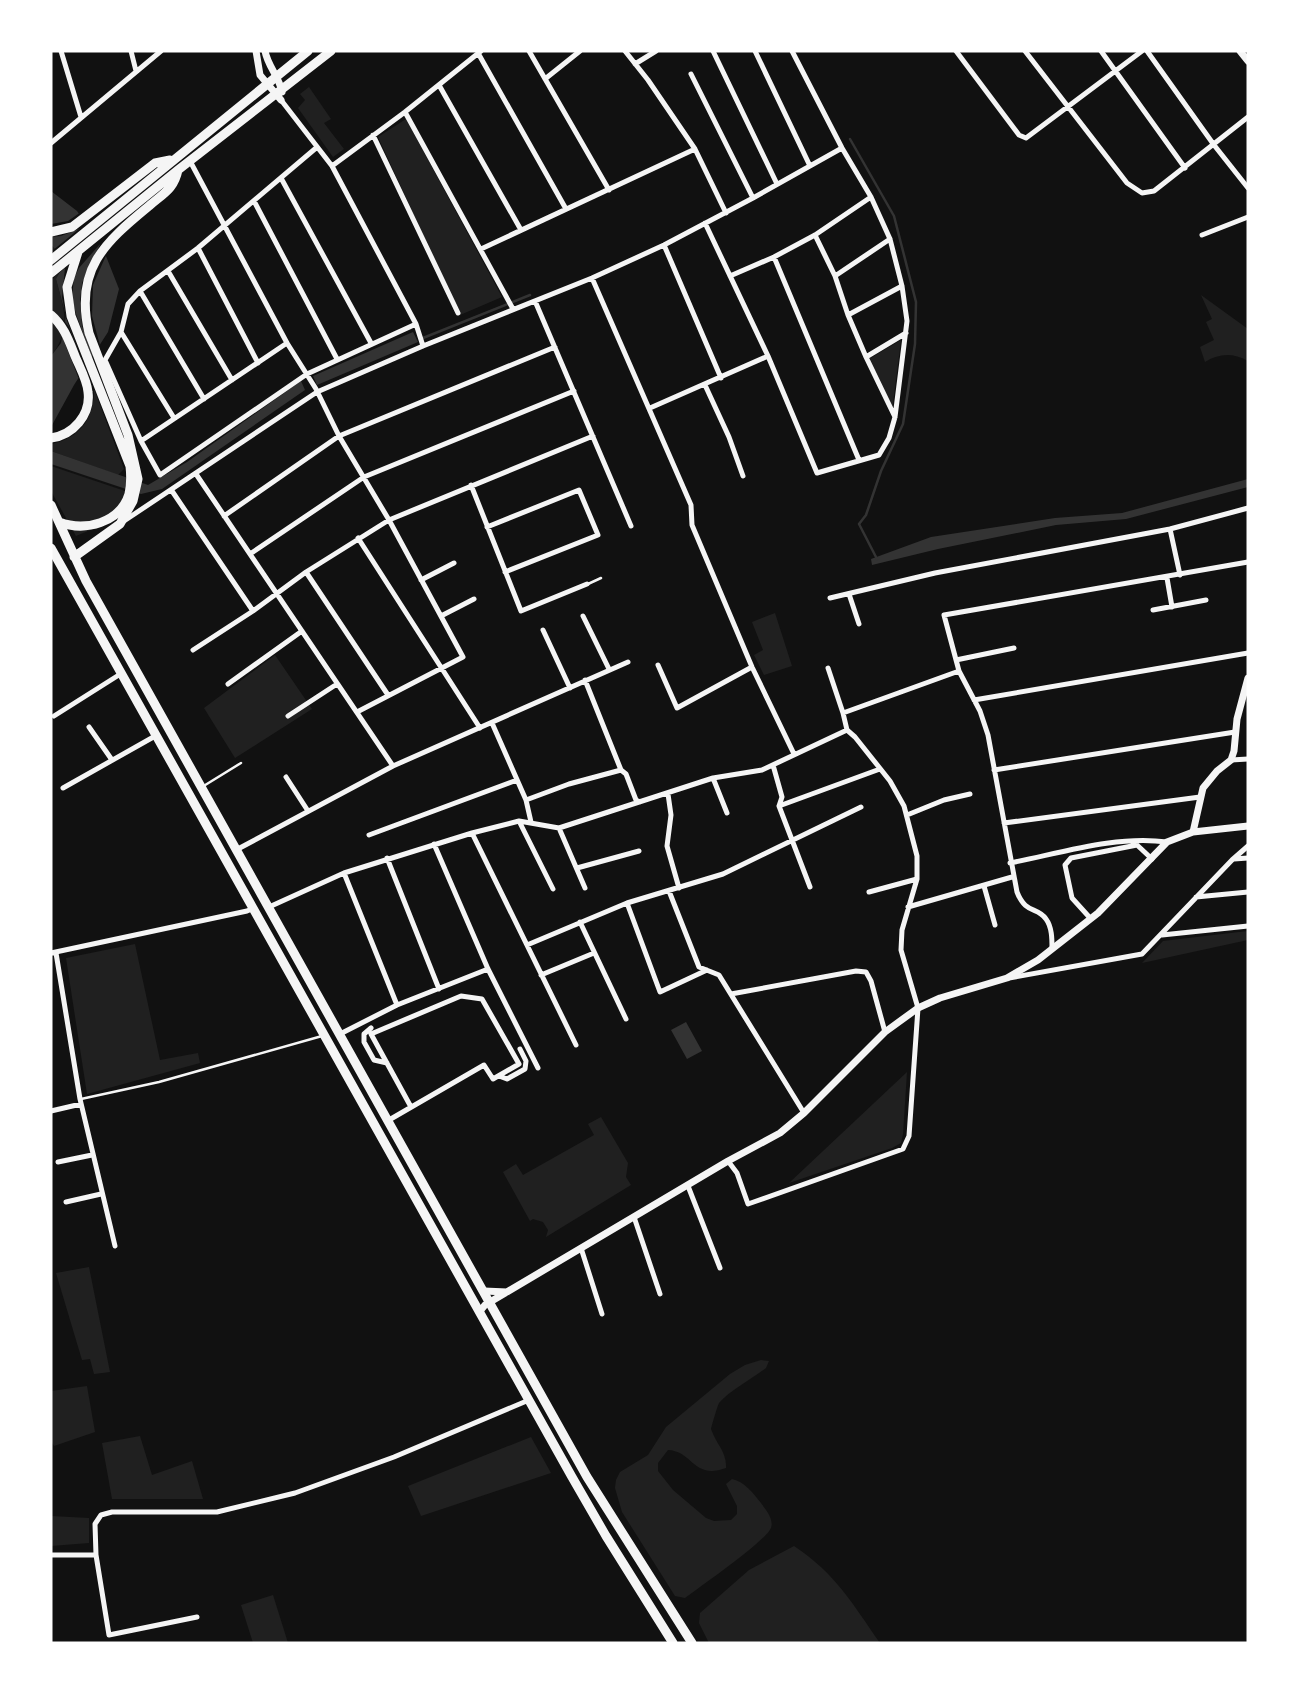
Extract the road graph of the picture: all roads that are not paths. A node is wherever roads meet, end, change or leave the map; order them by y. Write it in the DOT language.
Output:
graph roads {
  1 [pos="61,51"];
  2 [pos="131,51"];
  3 [pos="161,51"];
  4 [pos="256,51"];
  5 [pos="265,51"];
  6 [pos="308,51"];
  7 [pos="331,51"];
  8 [pos="529,51"];
  9 [pos="580,51"];
  10 [pos="625,51"];
  11 [pos="656,51"];
  12 [pos="713,51"];
  13 [pos="755,51"];
  14 [pos="792,51"];
  15 [pos="956,51"];
  16 [pos="1026,51"];
  17 [pos="1101,51"];
  18 [pos="1145,51"];
  19 [pos="1240,51"];
  20 [pos="479,52"];
  21 [pos="1248,61"];
  22 [pos="635,64"];
  23 [pos="136,71"];
  24 [pos="1115,71"];
  25 [pos="691,74"];
  26 [pos="277,75"];
  27 [pos="545,79"];
  28 [pos="266,83"];
  29 [pos="439,85"];
  30 [pos="279,95"];
  31 [pos="1068,106"];
  32 [pos="405,112"];
  33 [pos="81,117"];
  34 [pos="1248,117"];
  35 [pos="373,135"];
  36 [pos="51,143"];
  37 [pos="1214,145"];
  38 [pos="316,148"];
  39 [pos="842,148"];
  40 [pos="695,149"];
  41 [pos="171,160"];
  42 [pos="190,161"];
  43 [pos="332,166"];
  44 [pos="810,166"];
  45 [pos="1185,167"];
  46 [pos="178,170"];
  47 [pos="281,178"];
  48 [pos="777,184"];
  49 [pos="1248,188"];
  50 [pos="609,190"];
  51 [pos="871,197"];
  52 [pos="753,198"];
  53 [pos="254,201"];
  54 [pos="566,209"];
  55 [pos="726,213"];
  56 [pos="1248,217"];
  57 [pos="705,223"];
  58 [pos="102,225"];
  59 [pos="224,226"];
  60 [pos="521,230"];
  61 [pos="51,232"];
  62 [pos="815,235"];
  63 [pos="1202,235"];
  64 [pos="890,239"];
  65 [pos="664,245"];
  66 [pos="198,248"];
  67 [pos="481,249"];
  68 [pos="79,250"];
  69 [pos="774,257"];
  70 [pos="51,260"];
  71 [pos="168,271"];
  72 [pos="51,273"];
  73 [pos="730,276"];
  74 [pos="835,276"];
  75 [pos="592,278"];
  76 [pos="902,286"];
  77 [pos="140,291"];
  78 [pos="535,301"];
  79 [pos="511,307"];
  80 [pos="458,313"];
  81 [pos="51,315"];
  82 [pos="848,315"];
  83 [pos="417,327"];
  84 [pos="121,332"];
  85 [pos="906,334"];
  86 [pos="287,343"];
  87 [pos="371,343"];
  88 [pos="423,343"];
  89 [pos="555,347"];
  90 [pos="768,356"];
  91 [pos="866,357"];
  92 [pos="337,359"];
  93 [pos="258,363"];
  94 [pos="308,375"];
  95 [pos="721,378"];
  96 [pos="232,380"];
  97 [pos="705,385"];
  98 [pos="317,391"];
  99 [pos="574,391"];
  100 [pos="204,399"];
  101 [pos="650,408"];
  102 [pos="895,417"];
  103 [pos="174,418"];
  104 [pos="339,436"];
  105 [pos="593,436"];
  106 [pos="51,438"];
  107 [pos="141,441"];
  108 [pos="859,460"];
  109 [pos="196,474"];
  110 [pos="743,476"];
  111 [pos="364,477"];
  112 [pos="471,485"];
  113 [pos="172,491"];
  114 [pos="51,505"];
  115 [pos="1248,508"];
  116 [pos="51,516"];
  117 [pos="224,516"];
  118 [pos="389,520"];
  119 [pos="120,524"];
  120 [pos="631,526"];
  121 [pos="487,527"];
  122 [pos="1170,529"];
  123 [pos="358,538"];
  124 [pos="51,548"];
  125 [pos="250,554"];
  126 [pos="74,557"];
  127 [pos="1248,562"];
  128 [pos="454,563"];
  129 [pos="306,572"];
  130 [pos="506,572"];
  131 [pos="1180,575"];
  132 [pos="1167,578"];
  133 [pos="601,579"];
  134 [pos="421,580"];
  135 [pos="587,584"];
  136 [pos="276,593"];
  137 [pos="849,594"];
  138 [pos="830,598"];
  139 [pos="474,599"];
  140 [pos="1206,600"];
  141 [pos="1172,607"];
  142 [pos="1153,610"];
  143 [pos="253,611"];
  144 [pos="441,616"];
  145 [pos="583,616"];
  146 [pos="859,624"];
  147 [pos="543,630"];
  148 [pos="302,631"];
  149 [pos="1014,648"];
  150 [pos="193,650"];
  151 [pos="1248,653"];
  152 [pos="956,660"];
  153 [pos="628,662"];
  154 [pos="657,665"];
  155 [pos="752,667"];
  156 [pos="828,667"];
  157 [pos="441,668"];
  158 [pos="609,669"];
  159 [pos="959,671"];
  160 [pos="122,673"];
  161 [pos="1248,678"];
  162 [pos="585,680"];
  163 [pos="228,684"];
  164 [pos="337,684"];
  165 [pos="570,688"];
  166 [pos="388,695"];
  167 [pos="974,700"];
  168 [pos="357,712"];
  169 [pos="843,713"];
  170 [pos="54,716"];
  171 [pos="288,716"];
  172 [pos="492,723"];
  173 [pos="89,727"];
  174 [pos="480,728"];
  175 [pos="847,730"];
  176 [pos="1235,732"];
  177 [pos="157,735"];
  178 [pos="794,754"];
  179 [pos="1248,759"];
  180 [pos="112,760"];
  181 [pos="1231,760"];
  182 [pos="241,763"];
  183 [pos="773,765"];
  184 [pos="393,766"];
  185 [pos="880,769"];
  186 [pos="621,770"];
  187 [pos="994,770"];
  188 [pos="286,777"];
  189 [pos="713,778"];
  190 [pos="517,780"];
  191 [pos="63,788"];
  192 [pos="201,788"];
  193 [pos="668,794"];
  194 [pos="970,794"];
  195 [pos="1200,797"];
  196 [pos="526,800"];
  197 [pos="640,802"];
  198 [pos="779,806"];
  199 [pos="861,807"];
  200 [pos="308,811"];
  201 [pos="727,813"];
  202 [pos="907,815"];
  203 [pos="519,821"];
  204 [pos="531,822"];
  205 [pos="1004,823"];
  206 [pos="1248,826"];
  207 [pos="559,828"];
  208 [pos="1193,832"];
  209 [pos="472,833"];
  210 [pos="369,835"];
  211 [pos="793,839"];
  212 [pos="1167,842"];
  213 [pos="434,844"];
  214 [pos="1248,846"];
  215 [pos="236,849"];
  216 [pos="639,850"];
  217 [pos="387,858"];
  218 [pos="1248,858"];
  219 [pos="1152,859"];
  220 [pos="1232,860"];
  221 [pos="1010,863"];
  222 [pos="577,868"];
  223 [pos="344,873"];
  224 [pos="1012,877"];
  225 [pos="917,879"];
  226 [pos="984,886"];
  227 [pos="810,887"];
  228 [pos="585,888"];
  229 [pos="679,888"];
  230 [pos="552,889"];
  231 [pos="669,891"];
  232 [pos="869,892"];
  233 [pos="1248,892"];
  234 [pos="1196,897"];
  235 [pos="627,904"];
  236 [pos="270,907"];
  237 [pos="908,907"];
  238 [pos="254,908"];
  239 [pos="1091,919"];
  240 [pos="580,922"];
  241 [pos="995,925"];
  242 [pos="1248,926"];
  243 [pos="1162,935"];
  244 [pos="527,945"];
  245 [pos="1052,949"];
  246 [pos="53,953"];
  247 [pos="594,953"];
  248 [pos="488,969"];
  249 [pos="708,970"];
  250 [pos="541,975"];
  251 [pos="1007,978"];
  252 [pos="439,989"];
  253 [pos="731,994"];
  254 [pos="397,1005"];
  255 [pos="918,1008"];
  256 [pos="626,1019"];
  257 [pos="371,1028"];
  258 [pos="885,1032"];
  259 [pos="340,1034"];
  260 [pos="325,1035"];
  261 [pos="576,1045"];
  262 [pos="520,1049"];
  263 [pos="387,1063"];
  264 [pos="538,1068"];
  265 [pos="499,1076"];
  266 [pos="80,1102"];
  267 [pos="411,1107"];
  268 [pos="51,1111"];
  269 [pos="804,1113"];
  270 [pos="389,1120"];
  271 [pos="92,1155"];
  272 [pos="728,1161"];
  273 [pos="58,1162"];
  274 [pos="688,1186"];
  275 [pos="101,1194"];
  276 [pos="66,1202"];
  277 [pos="634,1217"];
  278 [pos="116,1245"];
  279 [pos="581,1248"];
  280 [pos="720,1268"];
  281 [pos="484,1291"];
  282 [pos="508,1292"];
  283 [pos="660,1294"];
  284 [pos="490,1302"];
  285 [pos="480,1311"];
  286 [pos="602,1314"];
  287 [pos="529,1399"];
  288 [pos="51,1555"];
  289 [pos="96,1555"];
  290 [pos="197,1617"];
  291 [pos="673,1643"];
  292 [pos="692,1643"];
  1 -- 33 [label="street"];
  2 -- 23 [label="street"];
  3 -- 23 [label="street"];
  4 -- 28 [label="street"];
  5 -- 26 [label="street"];
  6 -- 26 [label="main road"];
  7 -- 30 [label="main road"];
  8 -- 27 [label="street"];
  9 -- 27 [label="street"];
  10 -- 22 [label="street"];
  11 -- 22 [label="street"];
  12 -- 48 [label="street"];
  13 -- 44 [label="street"];
  14 -- 39 [label="street"];
  15 -- 31 [label="street"];
  16 -- 31 [label="street"];
  17 -- 24 [label="street"];
  18 -- 24 [label="street"];
  18 -- 37 [label="street"];
  19 -- 21 [label="street"];
  20 -- 29 [label="street"];
  20 -- 54 [label="street"];
  22 -- 40 [label="street"];
  23 -- 33 [label="street"];
  24 -- 31 [label="street"];
  24 -- 45 [label="street"];
  25 -- 52 [label="street"];
  26 -- 28 [label="main road"];
  26 -- 30 [label="street"];
  27 -- 50 [label="street"];
  28 -- 30 [label="street"];
  28 -- 41 [label="main road"];
  29 -- 32 [label="street"];
  29 -- 60 [label="street"];
  30 -- 38 [label="street"];
  30 -- 42 [label="main road"];
  31 -- 45 [label="street"];
  32 -- 35 [label="street"];
  32 -- 67 [label="street"];
  33 -- 36 [label="street"];
  34 -- 37 [label="street"];
  35 -- 43 [label="street"];
  35 -- 80 [label="street"];
  37 -- 45 [label="street"];
  37 -- 49 [label="street"];
  38 -- 43 [label="street"];
  38 -- 47 [label="street"];
  39 -- 44 [label="street"];
  39 -- 51 [label="street"];
  40 -- 50 [label="street"];
  40 -- 55 [label="street"];
  41 -- 58 [label="main road"];
  41 -- 61 [label="main road"];
  42 -- 46 [label="main road"];
  42 -- 59 [label="street"];
  43 -- 83 [label="street"];
  44 -- 48 [label="street"];
  46 -- 58 [label="main road"];
  46 -- 119 [label="main road"];
  47 -- 53 [label="street"];
  47 -- 87 [label="street"];
  48 -- 52 [label="street"];
  50 -- 54 [label="street"];
  51 -- 62 [label="street"];
  51 -- 64 [label="street"];
  52 -- 55 [label="street"];
  53 -- 59 [label="street"];
  53 -- 92 [label="street"];
  54 -- 60 [label="street"];
  55 -- 57 [label="street"];
  56 -- 63 [label="street"];
  57 -- 65 [label="street"];
  57 -- 73 [label="street"];
  58 -- 68 [label="main road"];
  58 -- 70 [label="main road"];
  59 -- 66 [label="street"];
  59 -- 86 [label="street"];
  60 -- 67 [label="street"];
  62 -- 69 [label="street"];
  62 -- 74 [label="street"];
  64 -- 74 [label="street"];
  64 -- 76 [label="street"];
  65 -- 75 [label="street"];
  65 -- 95 [label="street"];
  66 -- 71 [label="street"];
  66 -- 93 [label="street"];
  67 -- 79 [label="street"];
  68 -- 72 [label="main road"];
  68 -- 116 [label="main road"];
  69 -- 73 [label="street"];
  69 -- 108 [label="street"];
  71 -- 77 [label="street"];
  71 -- 96 [label="street"];
  73 -- 90 [label="street"];
  74 -- 82 [label="street"];
  75 -- 78 [label="street"];
  75 -- 101 [label="street"];
  76 -- 82 [label="street"];
  76 -- 85 [label="street"];
  77 -- 84 [label="street"];
  77 -- 100 [label="street"];
  78 -- 79 [label="street"];
  78 -- 89 [label="street"];
  79 -- 88 [label="street"];
  81 -- 106 [label="main road"];
  82 -- 91 [label="street"];
  83 -- 87 [label="street"];
  83 -- 88 [label="street"];
  84 -- 103 [label="street"];
  84 -- 107 [label="street"];
  85 -- 91 [label="street"];
  85 -- 102 [label="street"];
  86 -- 93 [label="street"];
  86 -- 94 [label="street"];
  87 -- 92 [label="street"];
  88 -- 98 [label="street"];
  89 -- 99 [label="street"];
  89 -- 104 [label="street"];
  90 -- 95 [label="street"];
  90 -- 108 [label="street"];
  91 -- 102 [label="street"];
  92 -- 94 [label="street"];
  93 -- 96 [label="street"];
  94 -- 98 [label="street"];
  94 -- 107 [label="street"];
  95 -- 97 [label="street"];
  96 -- 100 [label="street"];
  97 -- 101 [label="street"];
  97 -- 110 [label="street"];
  98 -- 104 [label="street"];
  98 -- 109 [label="street"];
  99 -- 105 [label="street"];
  99 -- 111 [label="street"];
  100 -- 103 [label="street"];
  101 -- 155 [label="street"];
  102 -- 108 [label="street"];
  103 -- 107 [label="street"];
  104 -- 111 [label="street"];
  104 -- 117 [label="street"];
  105 -- 112 [label="street"];
  105 -- 120 [label="street"];
  109 -- 113 [label="street"];
  109 -- 117 [label="street"];
  111 -- 118 [label="street"];
  111 -- 125 [label="street"];
  112 -- 118 [label="street"];
  112 -- 121 [label="street"];
  113 -- 119 [label="street"];
  113 -- 143 [label="street"];
  114 -- 126 [label="main road"];
  115 -- 122 [label="street"];
  117 -- 125 [label="street"];
  118 -- 123 [label="street"];
  118 -- 134 [label="street"];
  119 -- 126 [label="main road"];
  121 -- 130 [label="street"];
  121 -- 130 [label="street"];
  122 -- 131 [label="street"];
  122 -- 137 [label="street"];
  123 -- 129 [label="street"];
  123 -- 157 [label="street"];
  124 -- 160 [label="main road"];
  125 -- 136 [label="street"];
  126 -- 192 [label="main road"];
  127 -- 131 [label="street"];
  128 -- 134 [label="street"];
  129 -- 136 [label="street"];
  129 -- 166 [label="street"];
  130 -- 135 [label="street"];
  131 -- 132 [label="street"];
  132 -- 141 [label="street"];
  132 -- 152 [label="street"];
  133 -- 135 [label="lane"];
  134 -- 144 [label="street"];
  136 -- 143 [label="street"];
  136 -- 148 [label="street"];
  137 -- 138 [label="street"];
  137 -- 146 [label="street"];
  139 -- 144 [label="street"];
  140 -- 141 [label="street"];
  141 -- 142 [label="street"];
  143 -- 150 [label="street"];
  144 -- 157 [label="street"];
  145 -- 158 [label="street"];
  147 -- 165 [label="street"];
  148 -- 163 [label="street"];
  148 -- 164 [label="street"];
  149 -- 152 [label="street"];
  151 -- 167 [label="street"];
  152 -- 159 [label="street"];
  153 -- 158 [label="street"];
  154 -- 155 [label="street"];
  155 -- 178 [label="street"];
  156 -- 169 [label="street"];
  157 -- 166 [label="street"];
  157 -- 174 [label="street"];
  158 -- 162 [label="street"];
  159 -- 167 [label="street"];
  159 -- 169 [label="street"];
  160 -- 170 [label="street"];
  160 -- 177 [label="main road"];
  161 -- 176 [label="street"];
  162 -- 165 [label="street"];
  162 -- 186 [label="street"];
  164 -- 168 [label="street"];
  164 -- 171 [label="street"];
  165 -- 172 [label="street"];
  166 -- 168 [label="street"];
  167 -- 187 [label="street"];
  168 -- 184 [label="street"];
  169 -- 175 [label="street"];
  172 -- 174 [label="street"];
  172 -- 190 [label="street"];
  173 -- 180 [label="street"];
  174 -- 184 [label="street"];
  175 -- 178 [label="street"];
  175 -- 185 [label="street"];
  176 -- 181 [label="street"];
  176 -- 187 [label="street"];
  177 -- 180 [label="street"];
  177 -- 238 [label="main road"];
  178 -- 183 [label="street"];
  179 -- 181 [label="street"];
  180 -- 191 [label="street"];
  181 -- 195 [label="street"];
  182 -- 192 [label="lane"];
  183 -- 189 [label="street"];
  183 -- 198 [label="street"];
  184 -- 200 [label="street"];
  185 -- 198 [label="street"];
  185 -- 202 [label="street"];
  186 -- 196 [label="street"];
  186 -- 197 [label="street"];
  187 -- 205 [label="street"];
  188 -- 200 [label="street"];
  189 -- 193 [label="street"];
  189 -- 201 [label="street"];
  190 -- 196 [label="street"];
  190 -- 210 [label="street"];
  192 -- 215 [label="main road"];
  193 -- 197 [label="street"];
  193 -- 229 [label="street"];
  194 -- 202 [label="street"];
  195 -- 205 [label="street"];
  195 -- 208 [label="street"];
  196 -- 204 [label="street"];
  197 -- 207 [label="street"];
  198 -- 211 [label="street"];
  199 -- 211 [label="street"];
  200 -- 215 [label="street"];
  202 -- 225 [label="street"];
  203 -- 204 [label="street"];
  203 -- 209 [label="street"];
  203 -- 230 [label="street"];
  204 -- 207 [label="street"];
  205 -- 221 [label="street"];
  206 -- 208 [label="street"];
  207 -- 222 [label="street"];
  208 -- 212 [label="street"];
  209 -- 213 [label="street"];
  209 -- 244 [label="street"];
  211 -- 227 [label="street"];
  211 -- 229 [label="street"];
  212 -- 219 [label="street"];
  212 -- 221 [label="street"];
  213 -- 217 [label="street"];
  213 -- 248 [label="street"];
  214 -- 220 [label="street"];
  215 -- 236 [label="main road"];
  216 -- 222 [label="street"];
  217 -- 223 [label="street"];
  217 -- 252 [label="street"];
  218 -- 220 [label="street"];
  219 -- 239 [label="street"];
  219 -- 239 [label="street"];
  220 -- 234 [label="street"];
  221 -- 224 [label="street"];
  222 -- 228 [label="street"];
  223 -- 236 [label="street"];
  223 -- 254 [label="street"];
  224 -- 226 [label="street"];
  224 -- 245 [label="street"];
  225 -- 232 [label="street"];
  225 -- 237 [label="street"];
  226 -- 237 [label="street"];
  226 -- 241 [label="street"];
  229 -- 231 [label="street"];
  231 -- 235 [label="street"];
  231 -- 249 [label="street"];
  233 -- 234 [label="street"];
  234 -- 243 [label="street"];
  235 -- 240 [label="street"];
  235 -- 249 [label="street"];
  236 -- 259 [label="main road"];
  237 -- 255 [label="street"];
  238 -- 246 [label="street"];
  238 -- 260 [label="main road"];
  239 -- 245 [label="street"];
  240 -- 244 [label="street"];
  240 -- 247 [label="street"];
  242 -- 243 [label="street"];
  243 -- 251 [label="street"];
  244 -- 250 [label="street"];
  245 -- 251 [label="street"];
  246 -- 266 [label="street"];
  247 -- 250 [label="street"];
  247 -- 256 [label="street"];
  248 -- 252 [label="street"];
  248 -- 264 [label="street"];
  249 -- 253 [label="street"];
  250 -- 261 [label="street"];
  251 -- 255 [label="street"];
  252 -- 254 [label="street"];
  253 -- 258 [label="street"];
  253 -- 269 [label="street"];
  254 -- 259 [label="street"];
  255 -- 258 [label="street"];
  255 -- 272 [label="street"];
  257 -- 263 [label="street"];
  258 -- 269 [label="street"];
  259 -- 270 [label="main road"];
  260 -- 266 [label="lane"];
  260 -- 285 [label="main road"];
  262 -- 265 [label="street"];
  263 -- 265 [label="street"];
  263 -- 267 [label="street"];
  265 -- 267 [label="street"];
  266 -- 268 [label="street"];
  266 -- 271 [label="street"];
  267 -- 270 [label="street"];
  269 -- 272 [label="street"];
  270 -- 281 [label="main road"];
  271 -- 273 [label="street"];
  271 -- 275 [label="street"];
  272 -- 274 [label="street"];
  274 -- 277 [label="street"];
  274 -- 280 [label="street"];
  275 -- 276 [label="street"];
  275 -- 278 [label="street"];
  277 -- 279 [label="street"];
  277 -- 283 [label="street"];
  279 -- 282 [label="street"];
  279 -- 286 [label="street"];
  281 -- 282 [label="street"];
  281 -- 284 [label="main road"];
  282 -- 284 [label="street"];
  284 -- 285 [label="street"];
  284 -- 292 [label="main road"];
  285 -- 287 [label="main road"];
  287 -- 289 [label="street"];
  287 -- 291 [label="main road"];
  288 -- 289 [label="street"];
  289 -- 290 [label="street"];
}
